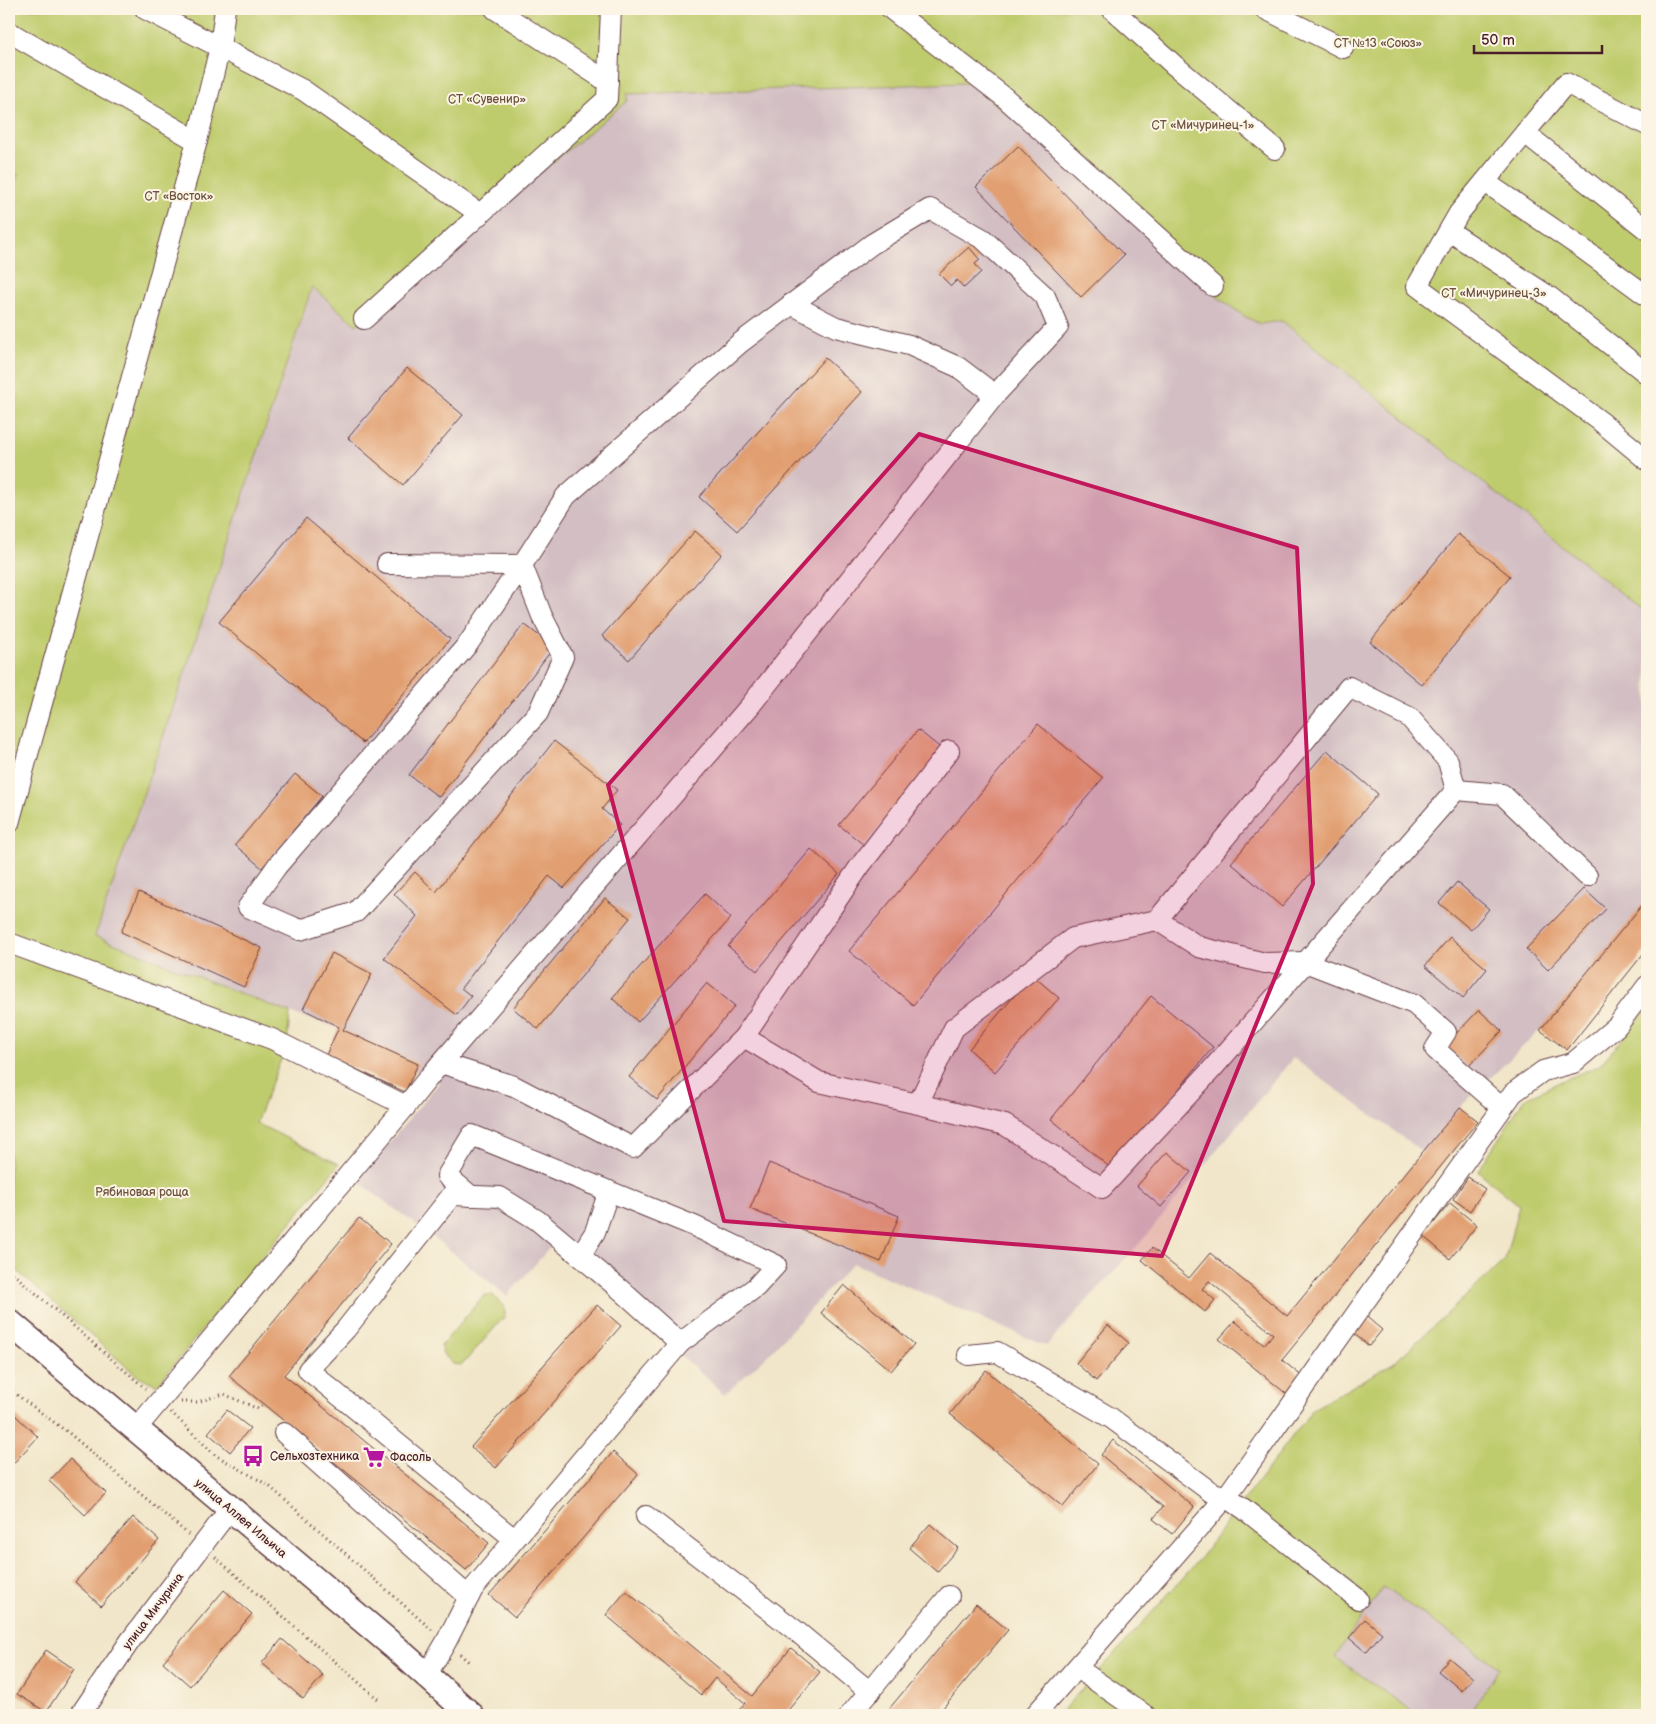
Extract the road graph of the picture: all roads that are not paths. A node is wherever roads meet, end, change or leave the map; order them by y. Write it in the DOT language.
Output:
graph roads {
  1 [pos="146,9"];
  2 [pos="225,9"];
  3 [pos="495,9"];
  4 [pos="611,9"];
  5 [pos="891,9"];
  6 [pos="1112,9"];
  7 [pos="1265,9"];
  8 [pos="9,32"];
  9 [pos="220,47"];
  10 [pos="1343,48"];
  11 [pos="608,82"];
  12 [pos="1647,125"];
  13 [pos="1525,133"];
  14 [pos="197,141"];
  15 [pos="1275,149"];
  16 [pos="1485,182"];
  17 [pos="480,214"];
  18 [pos="1647,230"];
  19 [pos="1449,231"];
  20 [pos="1213,286"];
  21 [pos="1647,296"];
  22 [pos="791,304"];
  23 [pos="364,319"];
  24 [pos="1647,374"];
  25 [pos="995,395"];
  26 [pos="1647,460"];
  27 [pos="387,564"];
  28 [pos="522,565"];
  29 [pos="950,751"];
  30 [pos="1456,790"];
  31 [pos="9,823"];
  32 [pos="1586,876"];
  33 [pos="1157,920"];
  34 [pos="9,943"];
  35 [pos="1305,962"];
  36 [pos="1647,986"];
  37 [pos="744,1037"];
  38 [pos="435,1070"];
  39 [pos="918,1104"];
  40 [pos="406,1106"];
  41 [pos="1502,1108"];
  42 [pos="609,1191"];
  43 [pos="470,1196"];
  44 [pos="580,1256"];
  45 [pos="9,1322"];
  46 [pos="680,1344"];
  47 [pos="968,1355"];
  48 [pos="136,1429"];
  49 [pos="284,1433"];
  50 [pos="1226,1497"];
  51 [pos="230,1509"];
  52 [pos="646,1516"];
  53 [pos="514,1540"];
  54 [pos="949,1596"];
  55 [pos="469,1597"];
  56 [pos="1358,1599"];
  57 [pos="1077,1668"];
  58 [pos="426,1676"];
  59 [pos="870,1692"];
  60 [pos="80,1715"];
  61 [pos="472,1715"];
  62 [pos="850,1715"];
  63 [pos="1035,1715"];
  64 [pos="1145,1715"];
  1 -- 9 [label="street"];
  2 -- 9 [label="street"];
  3 -- 11 [label="street"];
  4 -- 11 [label="street"];
  5 -- 20 [label="street"];
  6 -- 15 [label="street"];
  7 -- 10 [label="street"];
  8 -- 14 [label="street"];
  9 -- 14 [label="street"];
  9 -- 17 [label="street"];
  11 -- 17 [label="street"];
  12 -- 13 [label="street"];
  13 -- 16 [label="street"];
  13 -- 18 [label="street"];
  14 -- 31 [label="street"];
  16 -- 19 [label="street"];
  16 -- 21 [label="street"];
  17 -- 23 [label="street"];
  19 -- 24 [label="street"];
  19 -- 26 [label="street"];
  22 -- 25 [label="street"];
  22 -- 25 [label="street"];
  22 -- 28 [label="street"];
  25 -- 38 [label="street"];
  27 -- 28 [label="street"];
  28 -- 28 [label="street"];
  29 -- 37 [label="street"];
  30 -- 32 [label="street"];
  30 -- 33 [label="street"];
  30 -- 35 [label="street"];
  33 -- 35 [label="street"];
  33 -- 39 [label="street"];
  34 -- 40 [label="street"];
  35 -- 39 [label="street"];
  35 -- 41 [label="street"];
  36 -- 41 [label="street"];
  37 -- 38 [label="street"];
  37 -- 39 [label="street"];
  38 -- 40 [label="street"];
  40 -- 48 [label="street"];
  41 -- 50 [label="street"];
  42 -- 43 [label="street"];
  42 -- 44 [label="street"];
  42 -- 46 [label="street"];
  43 -- 44 [label="street"];
  43 -- 53 [label="street"];
  44 -- 46 [label="street"];
  45 -- 48 [label="main road, улица Аллея Ильича"];
  46 -- 53 [label="street"];
  47 -- 50 [label="street"];
  48 -- 51 [label="main road, улица Аллея Ильича"];
  49 -- 55 [label="street"];
  50 -- 56 [label="street"];
  50 -- 57 [label="street"];
  51 -- 58 [label="main road, улица Аллея Ильича"];
  51 -- 60 [label="street, улица Мичурина"];
  52 -- 59 [label="street"];
  53 -- 55 [label="street"];
  54 -- 59 [label="street"];
  55 -- 58 [label="street"];
  57 -- 63 [label="street"];
  57 -- 64 [label="street"];
  58 -- 61 [label="main road, улица Аллея Ильича"];
  59 -- 62 [label="street"];
}
